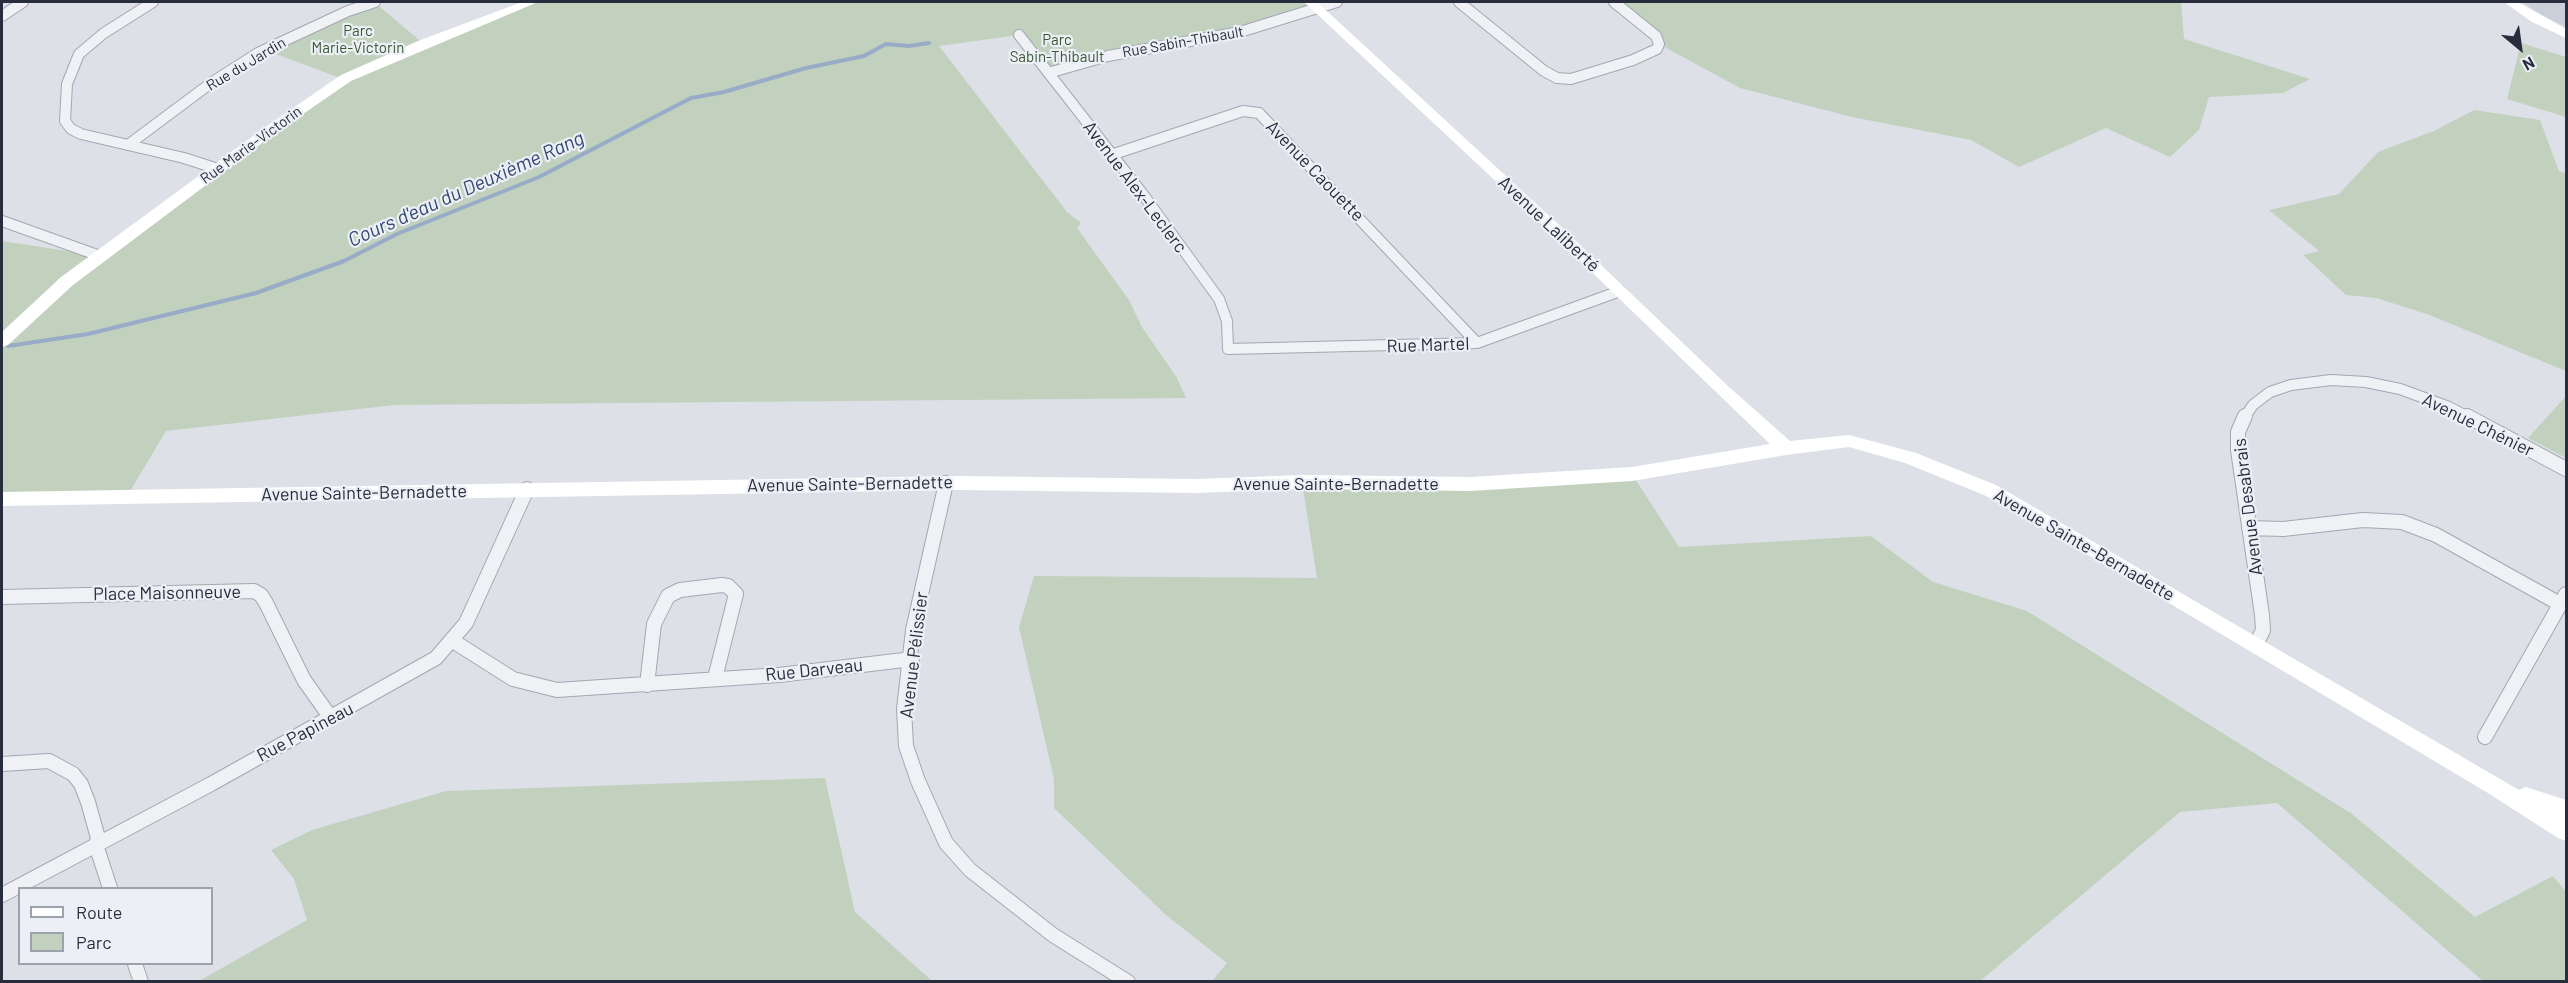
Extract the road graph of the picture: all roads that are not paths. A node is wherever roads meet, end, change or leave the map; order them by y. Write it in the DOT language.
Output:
graph roads {
  1 [pos="23,2"];
  2 [pos="153,2"];
  3 [pos="375,2"];
  4 [pos="532,2"];
  5 [pos="1337,2"];
  6 [pos="1459,2"];
  7 [pos="1614,2"];
  8 [pos="2510,2"];
  9 [pos="1314,5"];
  10 [pos="2,16"];
  11 [pos="2566,34"];
  12 [pos="1019,35"];
  13 [pos="1048,72"];
  14 [pos="128,145"];
  15 [pos="1111,155"];
  16 [pos="218,169"];
  17 [pos="2,221"];
  18 [pos="100,256"];
  19 [pos="1620,291"];
  20 [pos="2,341"];
  21 [pos="1477,344"];
  22 [pos="1228,349"];
  23 [pos="2316,381"];
  24 [pos="1786,448"];
  25 [pos="2566,469"];
  26 [pos="946,483"];
  27 [pos="527,489"];
  28 [pos="2,499"];
  29 [pos="2249,528"];
  30 [pos="2,597"];
  31 [pos="2563,599"];
  32 [pos="453,641"];
  33 [pos="2256,645"];
  34 [pos="912,659"];
  35 [pos="715,678"];
  36 [pos="647,685"];
  37 [pos="332,718"];
  38 [pos="2485,737"];
  39 [pos="2,764"];
  40 [pos="2495,786"];
  41 [pos="2566,810"];
  42 [pos="2566,831"];
  43 [pos="96,845"];
  44 [pos="110,887"];
  45 [pos="2,895"];
  46 [pos="136,965"];
  47 [pos="141,981"];
  48 [pos="1128,981"];
  1 -- 10 [label="street"];
  2 -- 14 [label="street"];
  3 -- 14 [label="street, Rue du Jardin"];
  4 -- 16 [label="street, Rue Marie-Victorin"];
  5 -- 9 [label="street, Rue Sabin-Thibault"];
  6 -- 7 [label="street"];
  8 -- 11 [label="street"];
  9 -- 13 [label="street, Rue Sabin-Thibault"];
  9 -- 19 [label="street, Avenue Laliberté"];
  12 -- 13 [label="street, Avenue Alex-Leclerc"];
  13 -- 15 [label="street, Avenue Alex-Leclerc"];
  14 -- 16 [label="street"];
  15 -- 21 [label="street, Avenue Caouette"];
  15 -- 22 [label="street, Avenue Alex-Leclerc"];
  16 -- 18 [label="street, Rue Marie-Victorin"];
  17 -- 18 [label="street"];
  18 -- 20 [label="street, Rue Marie-Victorin"];
  19 -- 21 [label="street, Rue Martel"];
  19 -- 24 [label="street, Avenue Laliberté"];
  21 -- 22 [label="street, Rue Martel"];
  23 -- 25 [label="street, Avenue Chénier"];
  23 -- 29 [label="street, Avenue Desabrais"];
  24 -- 26 [label="street, Avenue Sainte-Bernadette"];
  24 -- 33 [label="street, Avenue Sainte-Bernadette"];
  26 -- 27 [label="street, Avenue Sainte-Bernadette"];
  26 -- 34 [label="street, Avenue Pélissier"];
  27 -- 28 [label="street, Avenue Sainte-Bernadette"];
  27 -- 32 [label="street, Rue Papineau"];
  29 -- 31 [label="street"];
  29 -- 33 [label="street, Avenue Desabrais"];
  30 -- 37 [label="street, Place Maisonneuve"];
  31 -- 38 [label="street"];
  32 -- 36 [label="street, Rue Darveau"];
  32 -- 37 [label="street, Rue Papineau"];
  33 -- 40 [label="street, Avenue Sainte-Bernadette"];
  34 -- 35 [label="street, Rue Darveau"];
  34 -- 48 [label="street, Avenue Pélissier"];
  35 -- 36 [label="street, Rue Darveau"];
  35 -- 36 [label="street"];
  37 -- 43 [label="street, Rue Papineau"];
  39 -- 43 [label="street"];
  40 -- 41 [label="street"];
  40 -- 42 [label="street, Avenue Sainte-Bernadette"];
  43 -- 44 [label="street"];
  43 -- 45 [label="street, Rue Papineau"];
  46 -- 47 [label="street"];
}
